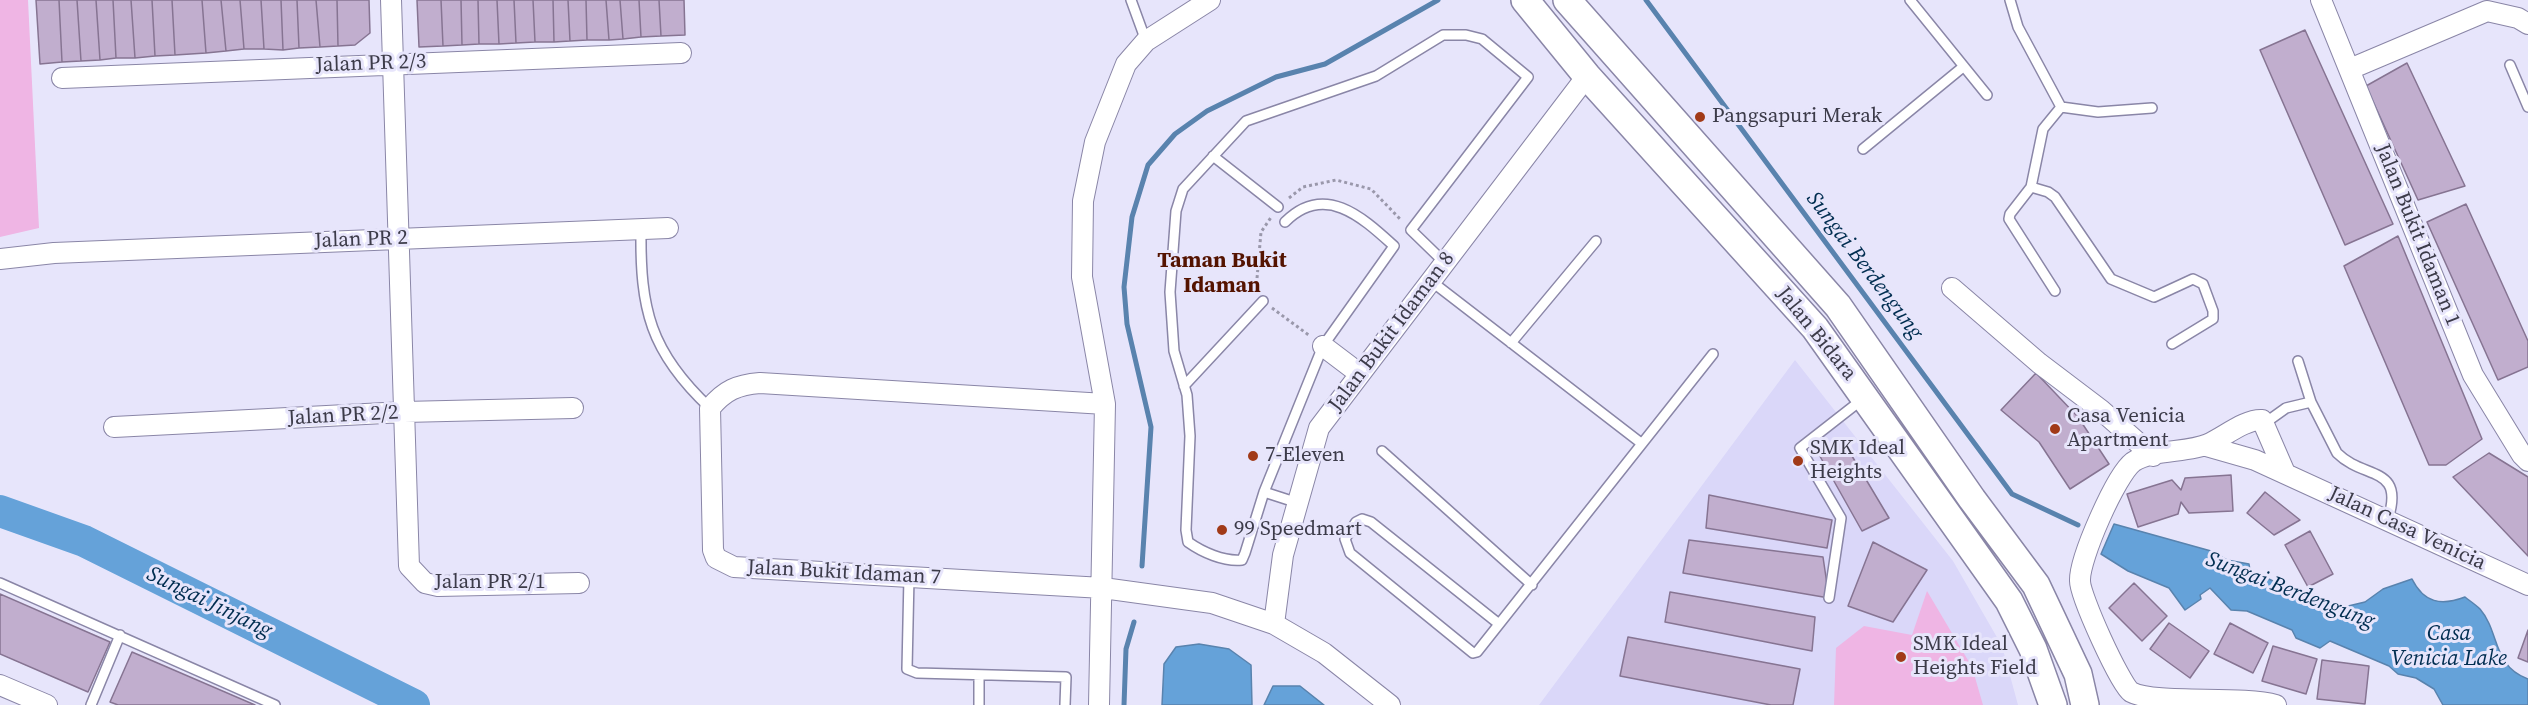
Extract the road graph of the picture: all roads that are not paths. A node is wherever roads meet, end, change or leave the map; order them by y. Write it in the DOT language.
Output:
graph roads {
  1 [pos="391,0"];
  2 [pos="1131,0"];
  3 [pos="1210,0"];
  4 [pos="1525,0"];
  5 [pos="1567,0"];
  6 [pos="1910,0"];
  7 [pos="2010,0"];
  8 [pos="2321,0"];
  9 [pos="2528,24"];
  10 [pos="1146,41"];
  11 [pos="681,53"];
  12 [pos="393,63"];
  13 [pos="2510,65"];
  14 [pos="1963,67"];
  15 [pos="2350,69"];
  16 [pos="1587,76"];
  17 [pos="62,78"];
  18 [pos="1987,95"];
  19 [pos="2061,107"];
  20 [pos="2152,108"];
  21 [pos="2528,108"];
  22 [pos="1863,149"];
  23 [pos="1213,156"];
  24 [pos="2031,187"];
  25 [pos="1278,207"];
  26 [pos="1286,222"];
  27 [pos="668,228"];
  28 [pos="641,229"];
  29 [pos="398,238"];
  30 [pos="1596,241"];
  31 [pos="0,259"];
  32 [pos="1445,263"];
  33 [pos="1431,281"];
  34 [pos="1952,288"];
  35 [pos="2055,291"];
  36 [pos="1263,301"];
  37 [pos="1511,343"];
  38 [pos="2172,344"];
  39 [pos="1323,346"];
  40 [pos="1713,354"];
  41 [pos="2298,361"];
  42 [pos="1360,374"];
  43 [pos="1184,386"];
  44 [pos="1865,397"];
  45 [pos="2311,402"];
  46 [pos="1105,404"];
  47 [pos="573,408"];
  48 [pos="710,408"];
  49 [pos="404,412"];
  50 [pos="2265,423"];
  51 [pos="114,427"];
  52 [pos="1641,443"];
  53 [pos="2206,446"];
  54 [pos="1382,451"];
  55 [pos="2152,456"];
  56 [pos="2528,461"];
  57 [pos="2285,473"];
  58 [pos="1264,492"];
  59 [pos="1298,503"];
  60 [pos="2388,519"];
  61 [pos="909,576"];
  62 [pos="0,583"];
  63 [pos="579,583"];
  64 [pos="1532,585"];
  65 [pos="2528,585"];
  66 [pos="1103,588"];
  67 [pos="1829,598"];
  68 [pos="1274,624"];
  69 [pos="1499,624"];
  70 [pos="120,635"];
  71 [pos="979,675"];
  72 [pos="0,685"];
  73 [pos="47,705"];
  74 [pos="91,705"];
  75 [pos="275,705"];
  76 [pos="979,705"];
  77 [pos="1065,705"];
  78 [pos="1099,705"];
  79 [pos="1390,705"];
  80 [pos="2053,705"];
  81 [pos="2085,705"];
  82 [pos="2276,705"];
  1 -- 12 [label="street"];
  2 -- 10 [label="lane"];
  3 -- 10 [label="street"];
  4 -- 16 [label="main road, Jalan Bidara"];
  5 -- 81 [label="main road, Jalan Bidara"];
  6 -- 14 [label="lane"];
  7 -- 19 [label="lane"];
  8 -- 15 [label="street, Jalan Bukit Idaman 1"];
  9 -- 15 [label="street"];
  10 -- 46 [label="street"];
  11 -- 12 [label="street, Jalan PR 2/3"];
  12 -- 17 [label="street, Jalan PR 2/3"];
  12 -- 29 [label="street"];
  13 -- 21 [label="lane"];
  14 -- 18 [label="lane"];
  14 -- 22 [label="lane"];
  15 -- 56 [label="street, Jalan Bukit Idaman 1"];
  16 -- 32 [label="street, Jalan Bukit Idaman 8"];
  16 -- 44 [label="main road, Jalan Bidara"];
  19 -- 20 [label="lane"];
  19 -- 24 [label="lane"];
  23 -- 25 [label="lane"];
  23 -- 32 [label="lane"];
  23 -- 43 [label="lane"];
  24 -- 35 [label="lane"];
  24 -- 38 [label="lane"];
  26 -- 39 [label="lane"];
  27 -- 28 [label="street, Jalan PR 2"];
  28 -- 29 [label="street, Jalan PR 2"];
  28 -- 48 [label="lane"];
  29 -- 31 [label="street, Jalan PR 2"];
  29 -- 49 [label="street"];
  30 -- 37 [label="lane"];
  32 -- 33 [label="street, Jalan Bukit Idaman 8"];
  33 -- 37 [label="lane"];
  33 -- 42 [label="street, Jalan Bukit Idaman 8"];
  34 -- 55 [label="street"];
  36 -- 43 [label="lane"];
  37 -- 52 [label="lane"];
  39 -- 42 [label="street"];
  39 -- 58 [label="lane"];
  40 -- 52 [label="lane"];
  41 -- 45 [label="lane"];
  42 -- 59 [label="street, Jalan Bukit Idaman 8"];
  43 -- 58 [label="lane"];
  44 -- 67 [label="lane"];
  44 -- 80 [label="main road, Jalan Bidara"];
  45 -- 50 [label="lane"];
  45 -- 60 [label="lane"];
  46 -- 48 [label="street"];
  46 -- 66 [label="street"];
  47 -- 49 [label="street, Jalan PR 2/2"];
  48 -- 61 [label="street, Jalan Bukit Idaman 7"];
  49 -- 51 [label="street, Jalan PR 2/2"];
  49 -- 63 [label="street, Jalan PR 2/1"];
  50 -- 53 [label="street, Jalan Casa Venicia"];
  50 -- 57 [label="street"];
  52 -- 64 [label="lane"];
  53 -- 55 [label="street, Jalan Casa Venicia"];
  53 -- 57 [label="street, Jalan Casa Venicia"];
  54 -- 64 [label="lane"];
  55 -- 82 [label="street, Jalan Casa Venicia"];
  57 -- 60 [label="street, Jalan Casa Venicia"];
  58 -- 59 [label="lane"];
  59 -- 68 [label="street, Jalan Bukit Idaman 8"];
  60 -- 65 [label="street, Jalan Casa Venicia"];
  61 -- 66 [label="street, Jalan Bukit Idaman 7"];
  61 -- 71 [label="lane"];
  62 -- 70 [label="lane"];
  64 -- 69 [label="lane"];
  66 -- 68 [label="street, Jalan Bukit Idaman 7"];
  66 -- 78 [label="street"];
  68 -- 79 [label="street, Jalan Bukit Idaman 7"];
  69 -- 69 [label="lane"];
  70 -- 74 [label="lane"];
  70 -- 75 [label="lane"];
  71 -- 76 [label="lane"];
  71 -- 77 [label="lane"];
  72 -- 73 [label="street"];
}
